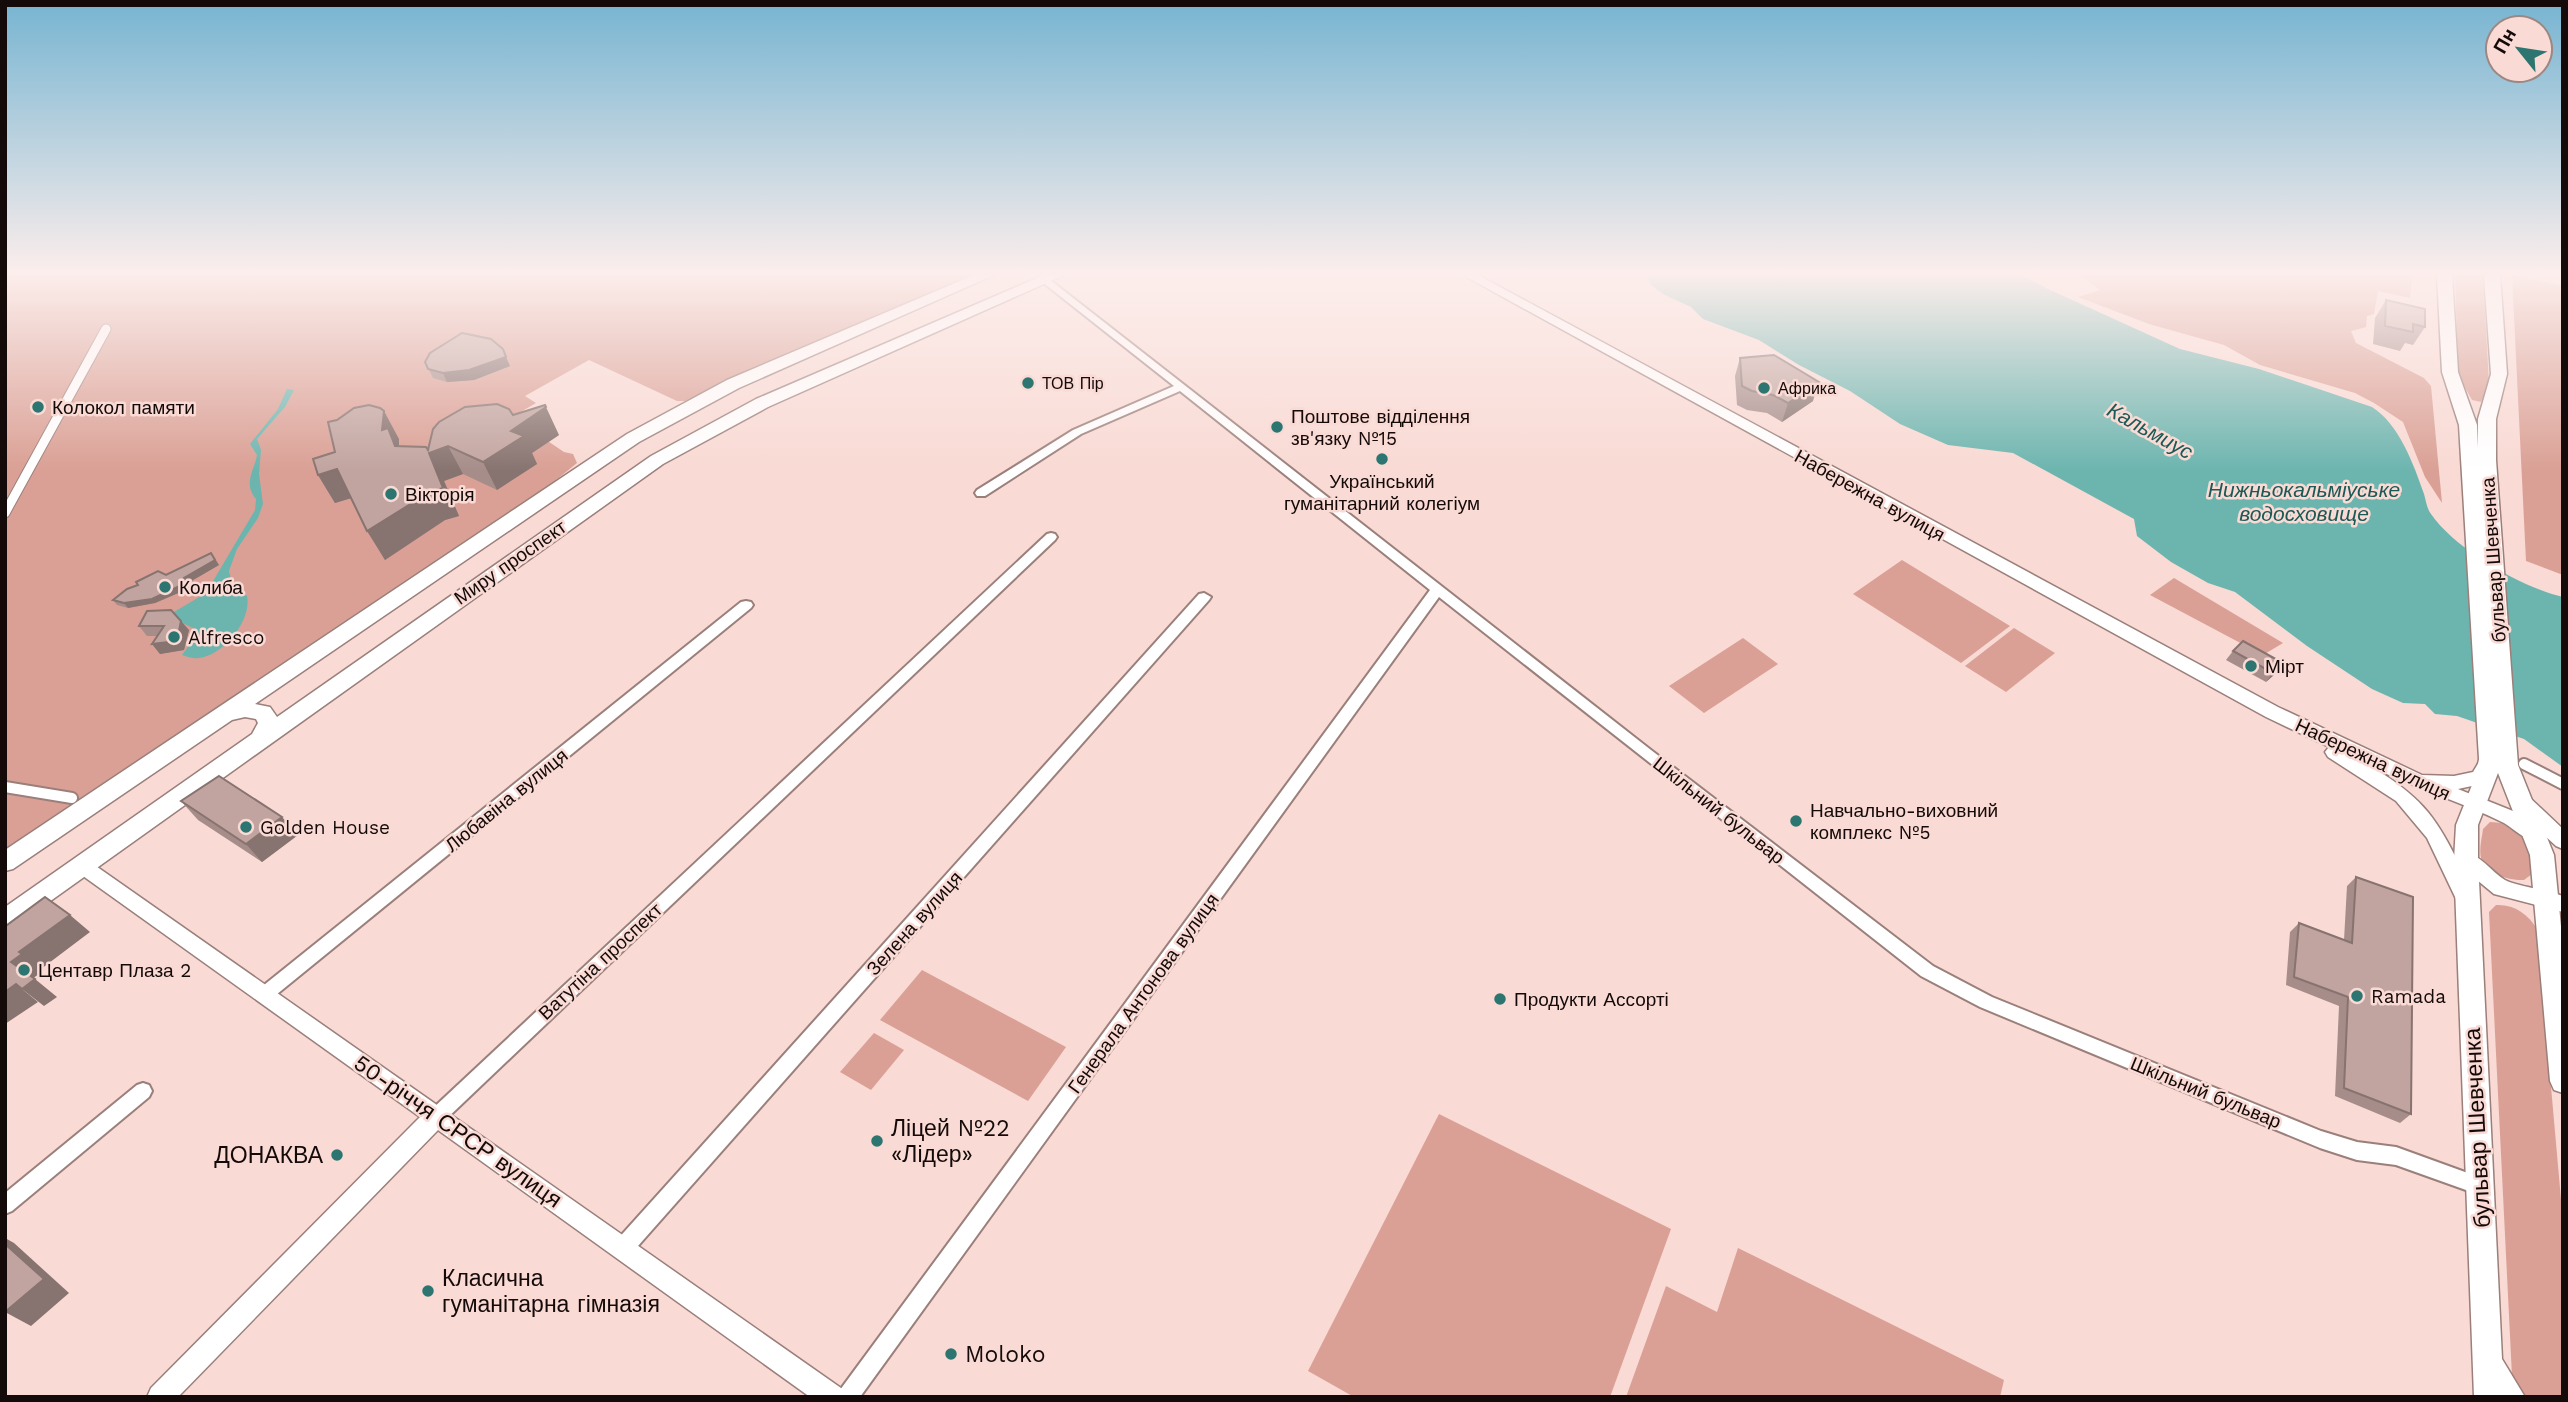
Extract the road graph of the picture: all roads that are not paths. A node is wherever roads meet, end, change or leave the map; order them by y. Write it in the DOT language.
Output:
graph roads {
  1 [pos="100,340"];
  2 [pos="834,340"];
  3 [pos="907,340"];
  4 [pos="1126,340"];
  5 [pos="1589,340"];
  6 [pos="2448,340"];
  7 [pos="2497,340"];
  8 [pos="733,384"];
  9 [pos="1181,387"];
  10 [pos="762,404"];
  11 [pos="981,492"];
  12 [pos="2482,503"];
  13 [pos="5,513"];
  14 [pos="1051,537"];
  15 [pos="1438,589"];
  16 [pos="1204,597"];
  17 [pos="746,605"];
  18 [pos="225,713"];
  19 [pos="260,740"];
  20 [pos="2507,763"];
  21 [pos="2563,784"];
  22 [pos="5,787"];
  23 [pos="2407,787"];
  24 [pos="72,798"];
  25 [pos="2518,799"];
  26 [pos="2474,806"];
  27 [pos="2538,840"];
  28 [pos="2563,841"];
  29 [pos="2466,860"];
  30 [pos="5,862"];
  31 [pos="83,865"];
  32 [pos="2467,901"];
  33 [pos="2554,901"];
  34 [pos="5,920"];
  35 [pos="265,995"];
  36 [pos="2562,1072"];
  37 [pos="2563,1081"];
  38 [pos="143,1091"];
  39 [pos="436,1116"];
  40 [pos="2480,1186"];
  41 [pos="5,1205"];
  42 [pos="623,1248"];
  43 [pos="2487,1364"];
  44 [pos="160,1397"];
  45 [pos="832,1397"];
  46 [pos="847,1397"];
  47 [pos="2489,1397"];
  48 [pos="2510,1397"];
  1 -- 13 [label="street"];
  2 -- 8 [label="main road, Миру проспект"];
  3 -- 10 [label="main road, Миру проспект"];
  4 -- 9 [label="street, Шкільний бульвар"];
  5 -- 23 [label="street, Набережна вулиця"];
  6 -- 12 [label="main road, бульвар Шевченка"];
  7 -- 12 [label="main road, бульвар Шевченка"];
  8 -- 10 [label="main road"];
  8 -- 18 [label="main road, Миру проспект"];
  9 -- 11 [label="street"];
  9 -- 15 [label="street, Шкільний бульвар"];
  10 -- 19 [label="main road, Миру проспект"];
  12 -- 20 [label="main road, бульвар Шевченка"];
  14 -- 39 [label="street, Ватутіна проспект"];
  15 -- 40 [label="street, Шкільний бульвар"];
  15 -- 46 [label="street, Генерала Антонова вулиця"];
  16 -- 42 [label="street, Зелена вулиця"];
  17 -- 35 [label="street, Любавіна вулиця"];
  18 -- 19 [label="main road"];
  18 -- 30 [label="main road, Миру проспект"];
  19 -- 31 [label="main road, Миру проспект"];
  20 -- 21 [label="street"];
  20 -- 23 [label="street"];
  20 -- 25 [label="main road, бульвар Шевченка"];
  20 -- 26 [label="main road, бульвар Шевченка"];
  22 -- 24 [label="street"];
  23 -- 26 [label="street, Набережна вулиця"];
  23 -- 32 [label="street"];
  25 -- 27 [label="main road, бульвар Шевченка"];
  25 -- 28 [label="street"];
  26 -- 27 [label="street"];
  26 -- 29 [label="main road, бульвар Шевченка"];
  27 -- 33 [label="main road, бульвар Шевченка"];
  29 -- 32 [label="main road, бульвар Шевченка"];
  29 -- 33 [label="street"];
  31 -- 34 [label="main road, Миру проспект"];
  31 -- 35 [label="street, 50-річчя СРСР вулиця"];
  32 -- 40 [label="main road, бульвар Шевченка"];
  33 -- 36 [label="main road, бульвар Шевченка"];
  35 -- 39 [label="street, 50-річчя СРСР вулиця"];
  36 -- 37 [label="main road, бульвар Шевченка"];
  38 -- 41 [label="street"];
  39 -- 42 [label="street, 50-річчя СРСР вулиця"];
  39 -- 44 [label="street, Ватутіна проспект"];
  40 -- 43 [label="main road, бульвар Шевченка"];
  42 -- 45 [label="street, 50-річчя СРСР вулиця"];
  43 -- 47 [label="main road, бульвар Шевченка"];
  43 -- 48 [label="main road"];
}
